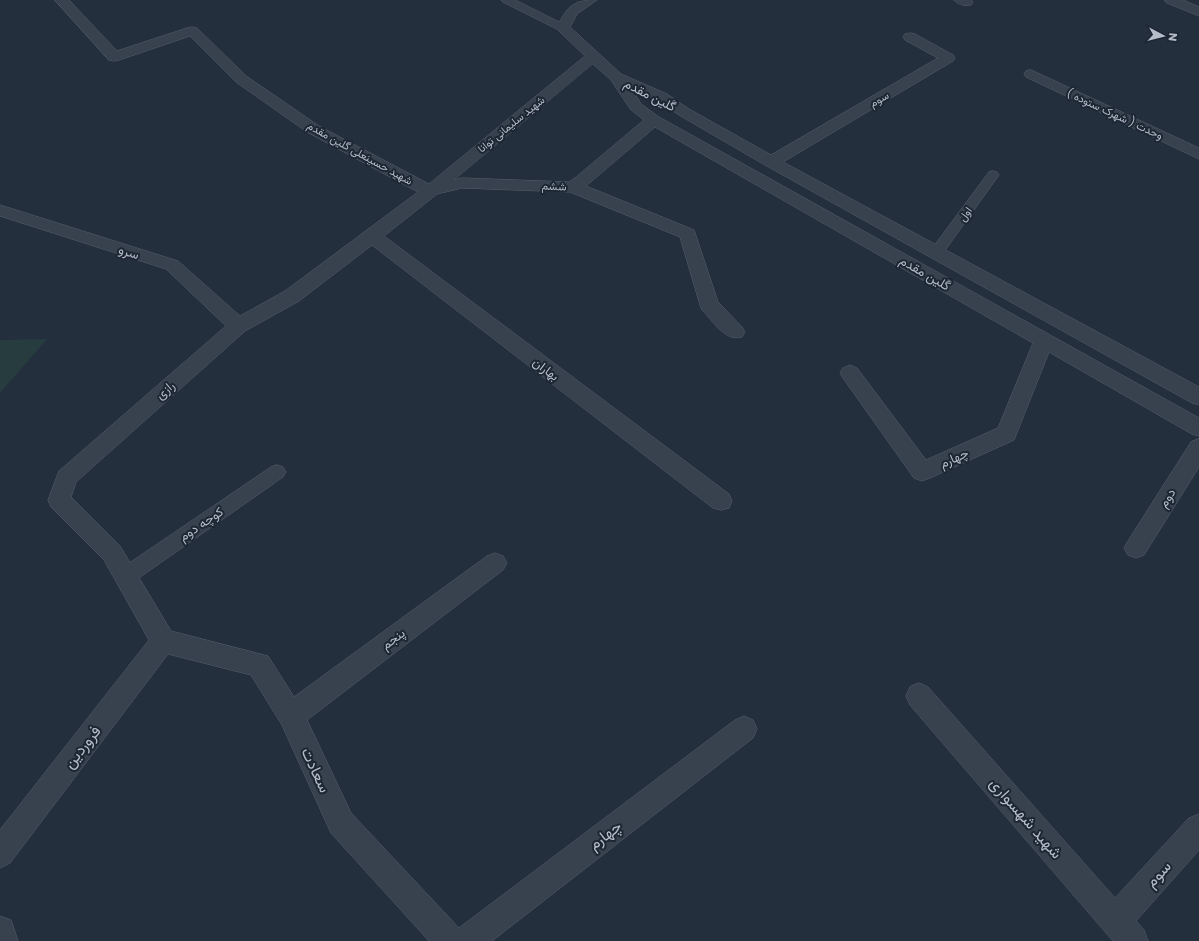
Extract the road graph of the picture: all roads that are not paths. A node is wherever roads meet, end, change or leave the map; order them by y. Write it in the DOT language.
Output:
graph roads {
  1 [pos="62,0"];
  2 [pos="507,0"];
  3 [pos="590,0"];
  4 [pos="1172,0"];
  5 [pos="1199,12"];
  6 [pos="563,28"];
  7 [pos="910,37"];
  8 [pos="593,57"];
  9 [pos="1031,74"];
  10 [pos="616,77"];
  11 [pos="654,120"];
  12 [pos="1199,154"];
  13 [pos="771,162"];
  14 [pos="993,175"];
  15 [pos="572,187"];
  16 [pos="430,191"];
  17 [pos="0,210"];
  18 [pos="372,236"];
  19 [pos="936,253"];
  20 [pos="238,326"];
  21 [pos="736,332"];
  22 [pos="1044,341"];
  23 [pos="850,373"];
  24 [pos="1199,397"];
  25 [pos="1199,428"];
  26 [pos="1199,448"];
  27 [pos="277,472"];
  28 [pos="721,501"];
  29 [pos="1136,548"];
  30 [pos="495,563"];
  31 [pos="126,576"];
  32 [pos="163,641"];
  33 [pos="919,696"];
  34 [pos="290,716"];
  35 [pos="744,729"];
  36 [pos="1199,828"];
  37 [pos="0,853"];
  38 [pos="0,931"];
  39 [pos="1125,931"];
  40 [pos="3,941"];
  41 [pos="450,941"];
  42 [pos="466,941"];
  1 -- 16 [label="street, شهید حسینعلی گلین مقدم"];
  2 -- 6 [label="lane"];
  3 -- 6 [label="street"];
  4 -- 5 [label="street"];
  6 -- 8 [label="street"];
  7 -- 13 [label="street, سوم"];
  8 -- 10 [label="street"];
  8 -- 16 [label="street, شهید سلیمانی توانا"];
  9 -- 12 [label="street, وحدت ( شهرک ستوده )"];
  10 -- 11 [label="street, گَلین مقدم"];
  10 -- 13 [label="street, گَلین مقدم"];
  11 -- 15 [label="street, ششم"];
  11 -- 22 [label="street, گَلین مقدم"];
  13 -- 19 [label="street, گَلین مقدم"];
  14 -- 19 [label="lane, اول"];
  15 -- 16 [label="street, ششم"];
  15 -- 21 [label="street"];
  16 -- 18 [label="street, رازی"];
  17 -- 20 [label="street, سرو"];
  18 -- 20 [label="street, رازی"];
  18 -- 28 [label="street, بهاران"];
  19 -- 24 [label="street, گَلین مقدم"];
  20 -- 31 [label="street, رازی"];
  22 -- 23 [label="street, چهارم"];
  22 -- 25 [label="street, گَلین مقدم"];
  26 -- 29 [label="street, دوم"];
  27 -- 31 [label="lane, کوچه دوم"];
  30 -- 34 [label="street, پنجم"];
  31 -- 32 [label="street, رازی"];
  32 -- 34 [label="street, سعادت"];
  32 -- 37 [label="street, فروردین"];
  33 -- 39 [label="street, شهید شهسواری"];
  34 -- 41 [label="street, سعادت"];
  35 -- 42 [label="street, چهارم"];
  36 -- 39 [label="street, سوم"];
  38 -- 40 [label="street"];
}
